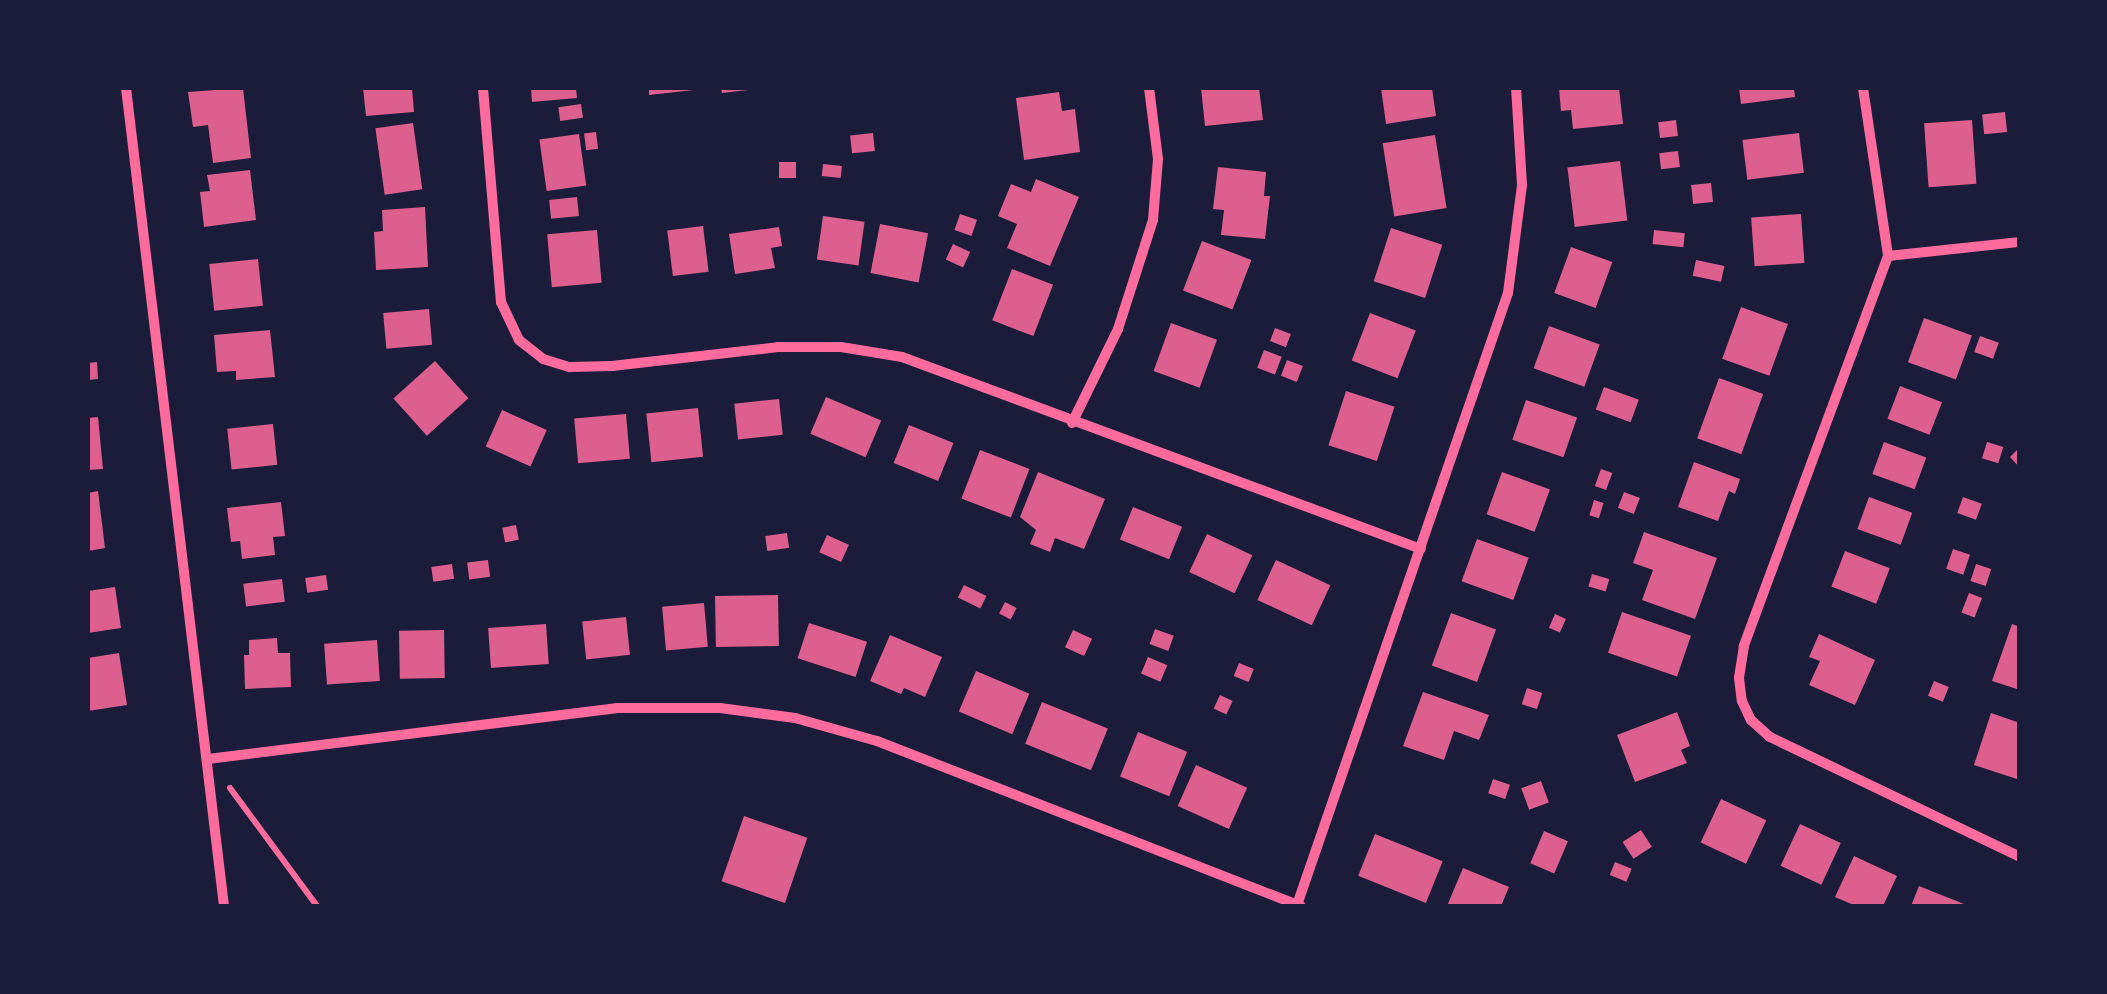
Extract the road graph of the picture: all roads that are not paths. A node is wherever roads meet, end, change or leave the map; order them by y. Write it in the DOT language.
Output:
graph roads {
  1 [pos="126,88"];
  2 [pos="483,88"];
  3 [pos="1149,88"];
  4 [pos="1516,88"];
  5 [pos="1864,88"];
  6 [pos="2020,242"];
  7 [pos="1888,256"];
  8 [pos="1072,423"];
  9 [pos="1422,548"];
  10 [pos="208,759"];
  11 [pos="2020,858"];
  12 [pos="224,906"];
  13 [pos="1299,906"];
  1 -- 10 [label="street"];
  2 -- 8 [label="street"];
  3 -- 8 [label="street"];
  4 -- 9 [label="street"];
  5 -- 7 [label="street"];
  6 -- 7 [label="street"];
  7 -- 11 [label="street"];
  8 -- 9 [label="street"];
  9 -- 13 [label="street"];
  10 -- 12 [label="street"];
  10 -- 13 [label="street"];
}
